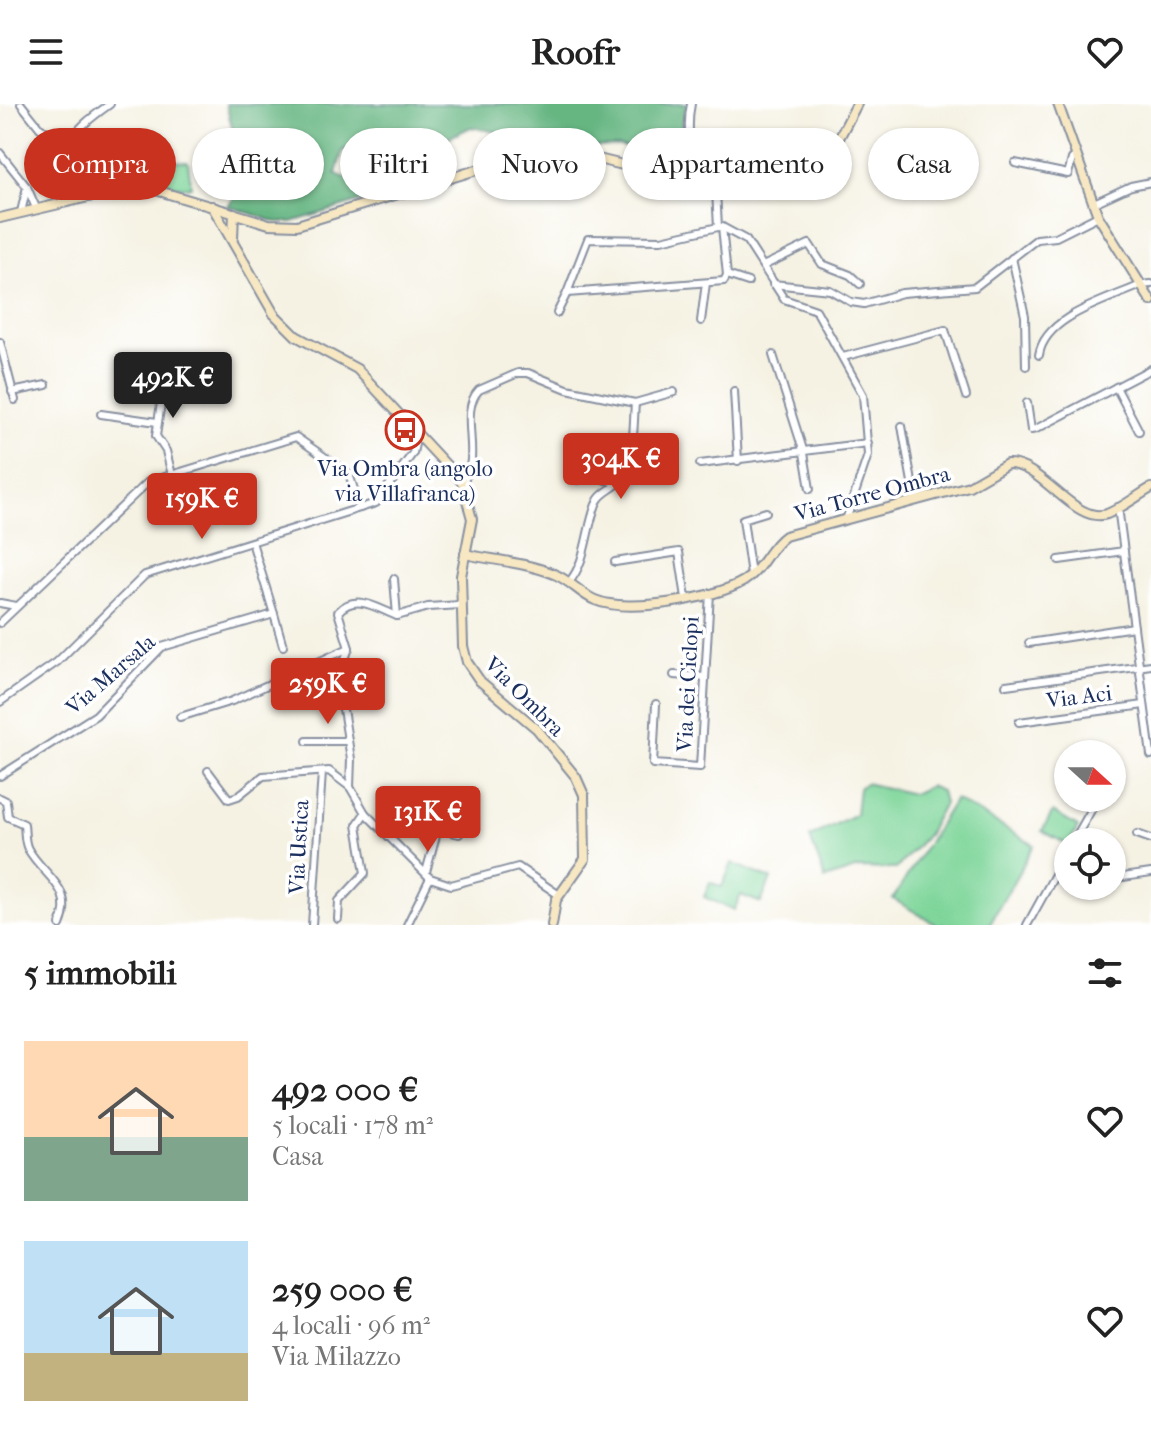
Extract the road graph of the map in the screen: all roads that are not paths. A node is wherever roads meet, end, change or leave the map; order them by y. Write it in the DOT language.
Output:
graph roads {
  1 [pos="21,104"];
  2 [pos="94,104"];
  3 [pos="110,104"];
  4 [pos="691,104"];
  5 [pos="857,104"];
  6 [pos="1058,104"];
  7 [pos="95,113"];
  8 [pos="40,128"];
  9 [pos="77,128"];
  10 [pos="689,128"];
  11 [pos="844,128"];
  12 [pos="0,153"];
  13 [pos="1077,155"];
  14 [pos="1015,163"];
  15 [pos="622,166"];
  16 [pos="1151,182"];
  17 [pos="24,183"];
  18 [pos="24,200"];
  19 [pos="33,200"];
  20 [pos="718,200"];
  21 [pos="62,202"];
  22 [pos="1094,203"];
  23 [pos="212,206"];
  24 [pos="36,208"];
  25 [pos="21,212"];
  26 [pos="234,213"];
  27 [pos="1098,216"];
  28 [pos="0,218"];
  29 [pos="249,218"];
  30 [pos="230,227"];
  31 [pos="720,227"];
  32 [pos="1012,258"];
  33 [pos="763,266"];
  34 [pos="727,275"];
  35 [pos="748,282"];
  36 [pos="706,283"];
  37 [pos="773,284"];
  38 [pos="860,284"];
  39 [pos="1146,284"];
  40 [pos="567,293"];
  41 [pos="1151,301"];
  42 [pos="557,313"];
  43 [pos="701,321"];
  44 [pos="0,342"];
  45 [pos="773,355"];
  46 [pos="1039,355"];
  47 [pos="843,357"];
  48 [pos="167,363"];
  49 [pos="1026,366"];
  50 [pos="1151,369"];
  51 [pos="46,385"];
  52 [pos="1116,387"];
  53 [pos="734,391"];
  54 [pos="674,392"];
  55 [pos="966,396"];
  56 [pos="635,403"];
  57 [pos="1027,403"];
  58 [pos="101,414"];
  59 [pos="157,422"];
  60 [pos="409,424"];
  61 [pos="902,426"];
  62 [pos="1139,431"];
  63 [pos="868,443"];
  64 [pos="804,453"];
  65 [pos="738,461"];
  66 [pos="700,464"];
  67 [pos="172,475"];
  68 [pos="578,480"];
  69 [pos="462,482"];
  70 [pos="617,484"];
  71 [pos="1151,488"];
  72 [pos="810,489"];
  73 [pos="915,499"];
  74 [pos="1118,507"];
  75 [pos="360,508"];
  76 [pos="766,512"];
  77 [pos="846,520"];
  78 [pos="252,542"];
  79 [pos="1124,551"];
  80 [pos="465,554"];
  81 [pos="1059,560"];
  82 [pos="615,562"];
  83 [pos="751,575"];
  84 [pos="394,579"];
  85 [pos="569,582"];
  86 [pos="710,593"];
  87 [pos="686,598"];
  88 [pos="0,603"];
  89 [pos="461,605"];
  90 [pos="17,607"];
  91 [pos="274,614"];
  92 [pos="397,616"];
  93 [pos="0,623"];
  94 [pos="1134,627"];
  95 [pos="1029,643"];
  96 [pos="283,646"];
  97 [pos="349,648"];
  98 [pos="1151,665"];
  99 [pos="1139,666"];
  100 [pos="674,675"];
  101 [pos="705,677"];
  102 [pos="1006,685"];
  103 [pos="0,702"];
  104 [pos="656,704"];
  105 [pos="1144,705"];
  106 [pos="180,717"];
  107 [pos="1019,722"];
  108 [pos="307,741"];
  109 [pos="348,741"];
  110 [pos="1151,755"];
  111 [pos="208,771"];
  112 [pos="322,772"];
  113 [pos="0,776"];
  114 [pos="350,787"];
  115 [pos="0,798"];
  116 [pos="365,813"];
  117 [pos="459,834"];
  118 [pos="1137,834"];
  119 [pos="1151,839"];
  120 [pos="1151,873"];
  121 [pos="428,875"];
  122 [pos="1054,876"];
  123 [pos="1126,877"];
  124 [pos="559,895"];
  125 [pos="338,919"];
  126 [pos="60,925"];
  127 [pos="312,925"];
  128 [pos="407,925"];
  129 [pos="552,925"];
  130 [pos="1027,925"];
  1 -- 8 [label="street"];
  2 -- 7 [label="street"];
  3 -- 7 [label="street"];
  4 -- 10 [label="street"];
  5 -- 11 [label="main road"];
  6 -- 13 [label="main road"];
  7 -- 9 [label="street"];
  12 -- 17 [label="street"];
  13 -- 14 [label="street"];
  13 -- 22 [label="main road"];
  15 -- 29 [label="main road"];
  16 -- 22 [label="street"];
  18 -- 25 [label="street"];
  19 -- 24 [label="street"];
  20 -- 31 [label="street"];
  21 -- 23 [label="main road"];
  21 -- 24 [label="main road"];
  22 -- 27 [label="main road"];
  23 -- 26 [label="main road"];
  23 -- 30 [label="main road"];
  24 -- 25 [label="main road"];
  25 -- 28 [label="main road"];
  26 -- 29 [label="main road"];
  26 -- 30 [label="main road"];
  27 -- 32 [label="street"];
  27 -- 39 [label="main road"];
  29 -- 30 [label="main road"];
  30 -- 60 [label="main road, Via Ombra"];
  31 -- 33 [label="street"];
  31 -- 34 [label="street"];
  31 -- 40 [label="street"];
  32 -- 37 [label="street"];
  32 -- 49 [label="street"];
  33 -- 37 [label="street"];
  33 -- 38 [label="street"];
  34 -- 35 [label="street"];
  34 -- 36 [label="street"];
  36 -- 40 [label="street"];
  36 -- 43 [label="street"];
  37 -- 47 [label="street"];
  39 -- 41 [label="main road"];
  39 -- 46 [label="street"];
  40 -- 42 [label="street"];
  44 -- 51 [label="street"];
  45 -- 64 [label="street"];
  47 -- 55 [label="street"];
  47 -- 63 [label="street"];
  48 -- 59 [label="street"];
  50 -- 52 [label="street"];
  52 -- 57 [label="street"];
  52 -- 62 [label="street"];
  53 -- 65 [label="street"];
  54 -- 56 [label="street"];
  56 -- 69 [label="street"];
  56 -- 70 [label="street"];
  58 -- 59 [label="street"];
  59 -- 67 [label="street"];
  60 -- 69 [label="main road, Via Ombra"];
  60 -- 75 [label="street"];
  61 -- 73 [label="street"];
  63 -- 64 [label="street"];
  63 -- 77 [label="street"];
  64 -- 65 [label="street"];
  64 -- 72 [label="street"];
  65 -- 66 [label="street"];
  67 -- 75 [label="street"];
  67 -- 90 [label="street"];
  68 -- 70 [label="street"];
  69 -- 80 [label="main road, Via Ombra"];
  70 -- 85 [label="street"];
  71 -- 74 [label="main road, Via Torre Ombra"];
  73 -- 74 [label="main road, Via Torre Ombra"];
  73 -- 77 [label="main road, Via Torre Ombra"];
  74 -- 79 [label="street"];
  75 -- 78 [label="street"];
  76 -- 83 [label="street"];
  77 -- 83 [label="main road, Via Torre Ombra"];
  78 -- 91 [label="street"];
  78 -- 103 [label="street"];
  79 -- 81 [label="street"];
  79 -- 94 [label="street"];
  80 -- 85 [label="main road, Via Torre Ombra"];
  80 -- 89 [label="main road, Via Ombra"];
  82 -- 87 [label="street"];
  83 -- 86 [label="main road, Via Torre Ombra"];
  84 -- 92 [label="street"];
  85 -- 87 [label="main road, Via Torre Ombra"];
  86 -- 87 [label="main road, Via Torre Ombra"];
  86 -- 101 [label="street, Via dei Ciclopi"];
  88 -- 90 [label="street"];
  89 -- 92 [label="street"];
  89 -- 124 [label="main road, Via Ombra"];
  90 -- 93 [label="street"];
  91 -- 96 [label="street"];
  91 -- 113 [label="street, Via Marsala"];
  92 -- 97 [label="street"];
  94 -- 95 [label="street"];
  94 -- 99 [label="street"];
  97 -- 106 [label="street"];
  97 -- 109 [label="street"];
  98 -- 99 [label="street"];
  99 -- 102 [label="street"];
  99 -- 105 [label="street"];
  100 -- 101 [label="street"];
  101 -- 104 [label="street, Via dei Ciclopi"];
  105 -- 107 [label="street, Via Aci"];
  105 -- 110 [label="street"];
  108 -- 109 [label="street"];
  109 -- 114 [label="street"];
  111 -- 112 [label="street"];
  112 -- 114 [label="street"];
  112 -- 127 [label="street, Via Ustica"];
  114 -- 116 [label="street"];
  115 -- 126 [label="street"];
  116 -- 121 [label="street"];
  116 -- 125 [label="street"];
  117 -- 121 [label="street"];
  118 -- 119 [label="street"];
  120 -- 123 [label="street"];
  121 -- 124 [label="street"];
  121 -- 128 [label="street"];
  122 -- 130 [label="street"];
  124 -- 129 [label="main road, Via Ombra"];
}
